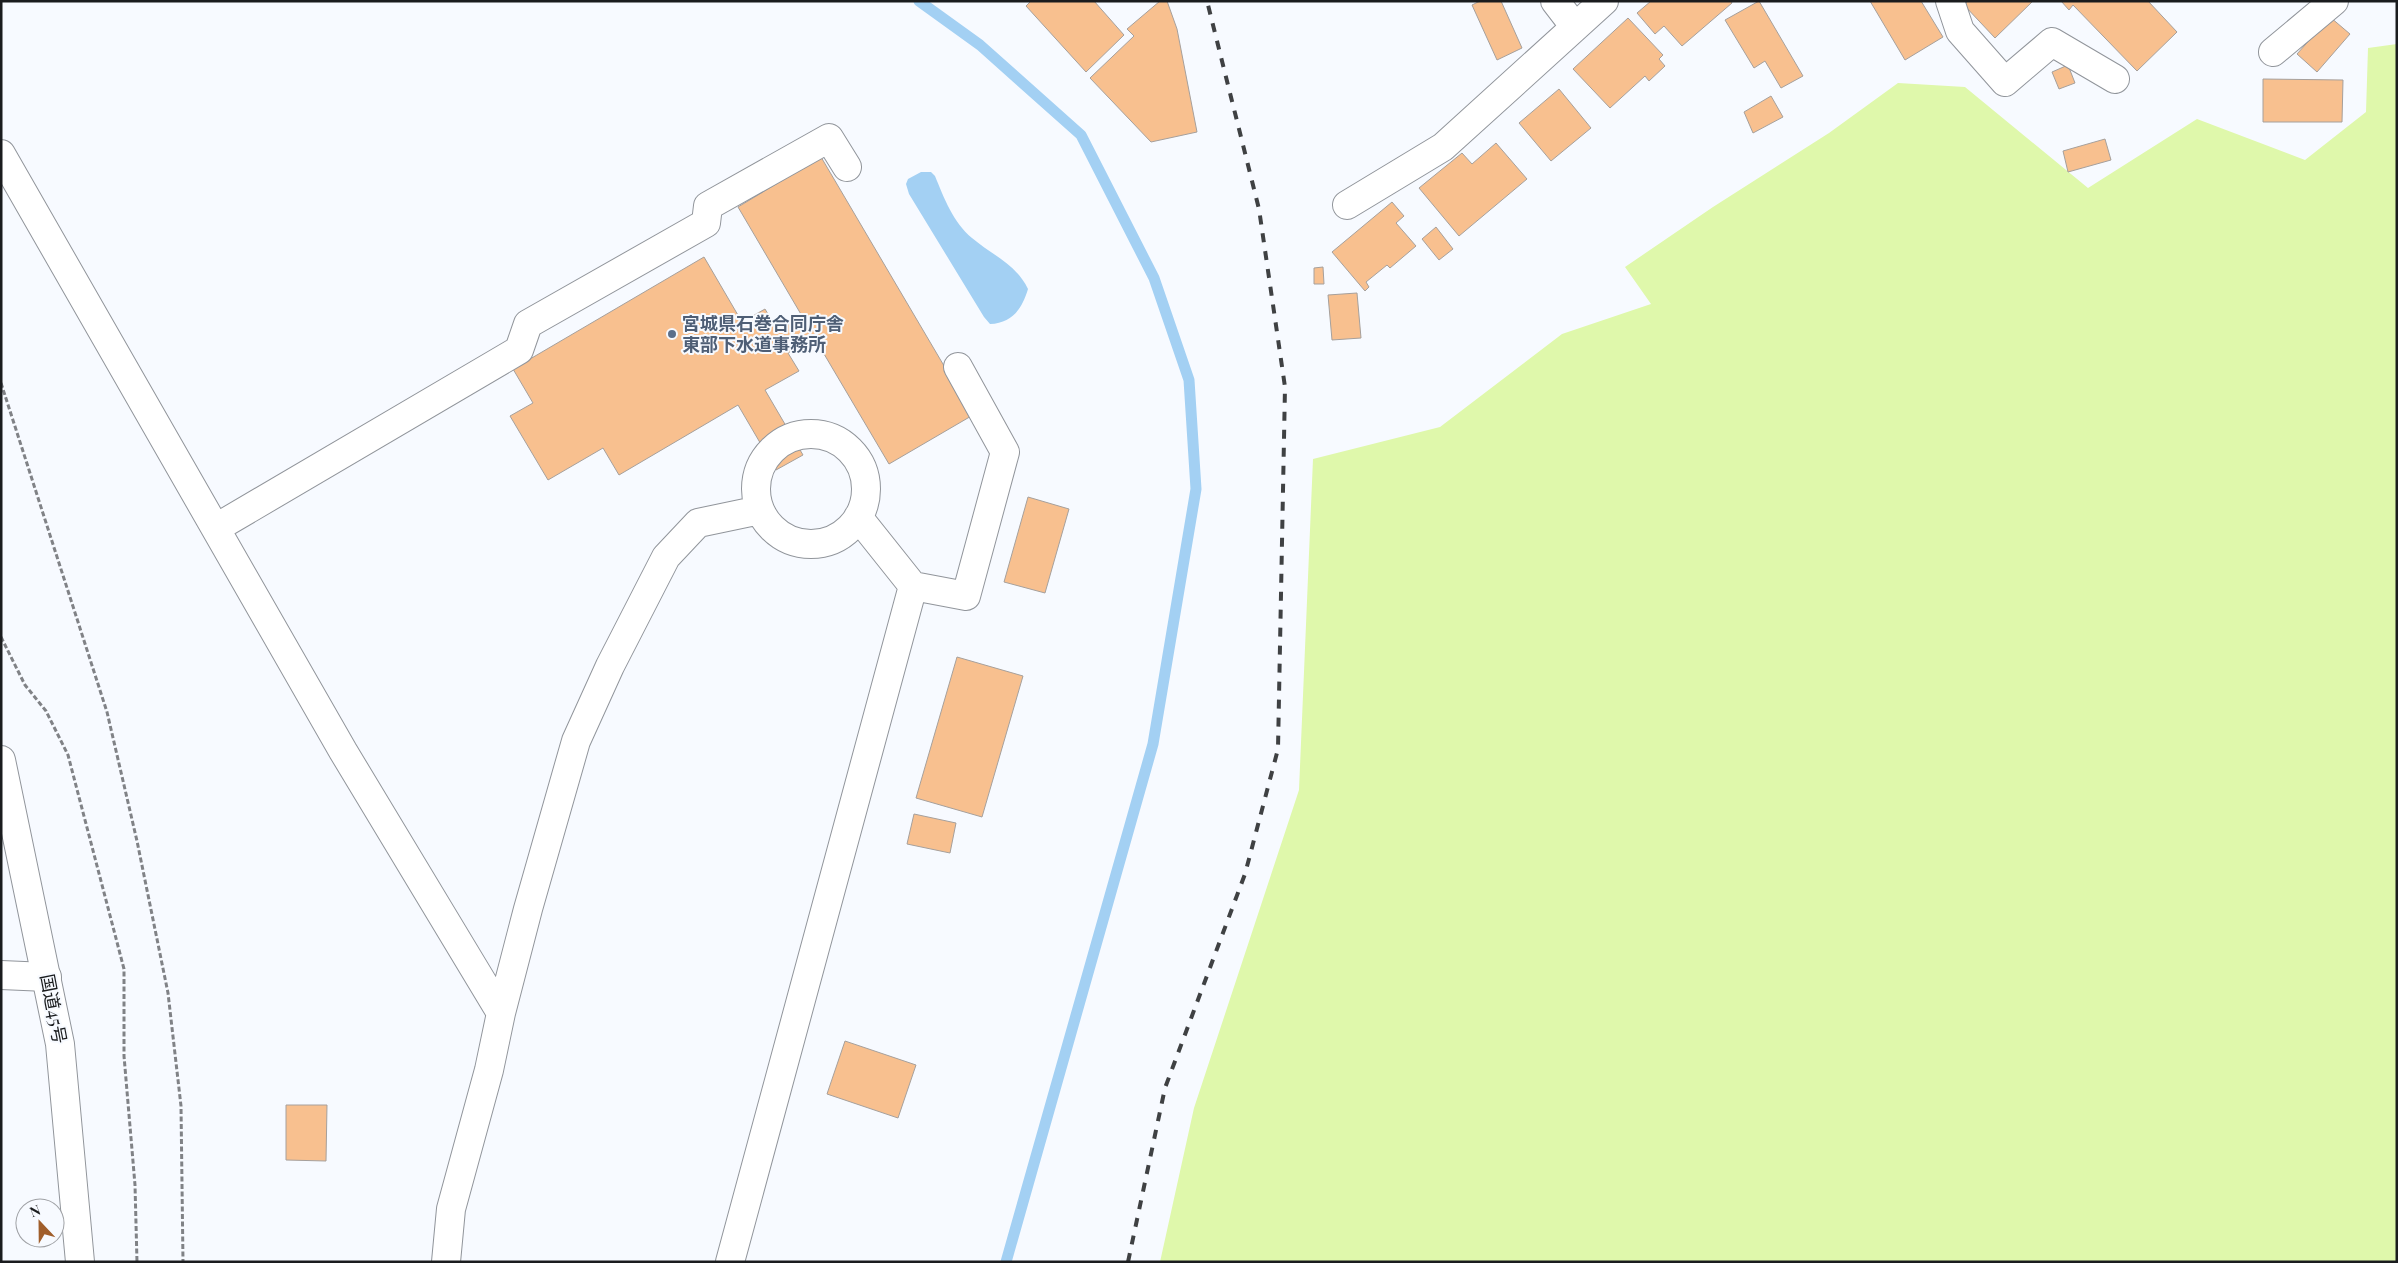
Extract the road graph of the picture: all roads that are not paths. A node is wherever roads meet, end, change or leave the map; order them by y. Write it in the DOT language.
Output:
graph roads {
  1 [pos="1555,1"];
  2 [pos="1604,1"];
  3 [pos="1950,1"];
  4 [pos="2334,1"];
  5 [pos="1575,27"];
  6 [pos="2273,52"];
  7 [pos="2115,79"];
  8 [pos="1,154"];
  9 [pos="847,167"];
  10 [pos="1346,205"];
  11 [pos="958,366"];
  12 [pos="760,510"];
  13 [pos="858,517"];
  14 [pos="216,528"];
  15 [pos="913,586"];
  16 [pos="1,760"];
  17 [pos="1,976"];
  18 [pos="47,978"];
  19 [pos="501,1014"];
  20 [pos="80,1262"];
  21 [pos="446,1262"];
  22 [pos="730,1262"];
  1 -- 5 [label="main road"];
  2 -- 5 [label="main road"];
  3 -- 7 [label="main road"];
  4 -- 6 [label="main road"];
  5 -- 10 [label="main road"];
  8 -- 14 [label="main road"];
  9 -- 14 [label="main road"];
  11 -- 15 [label="main road"];
  12 -- 13 [label="main road"];
  12 -- 13 [label="main road"];
  12 -- 19 [label="main road"];
  13 -- 15 [label="main road"];
  14 -- 19 [label="main road"];
  15 -- 22 [label="main road"];
  16 -- 18 [label="main road, 国道45号"];
  17 -- 18 [label="main road"];
  18 -- 20 [label="main road, 国道45号"];
  19 -- 21 [label="main road"];
}
